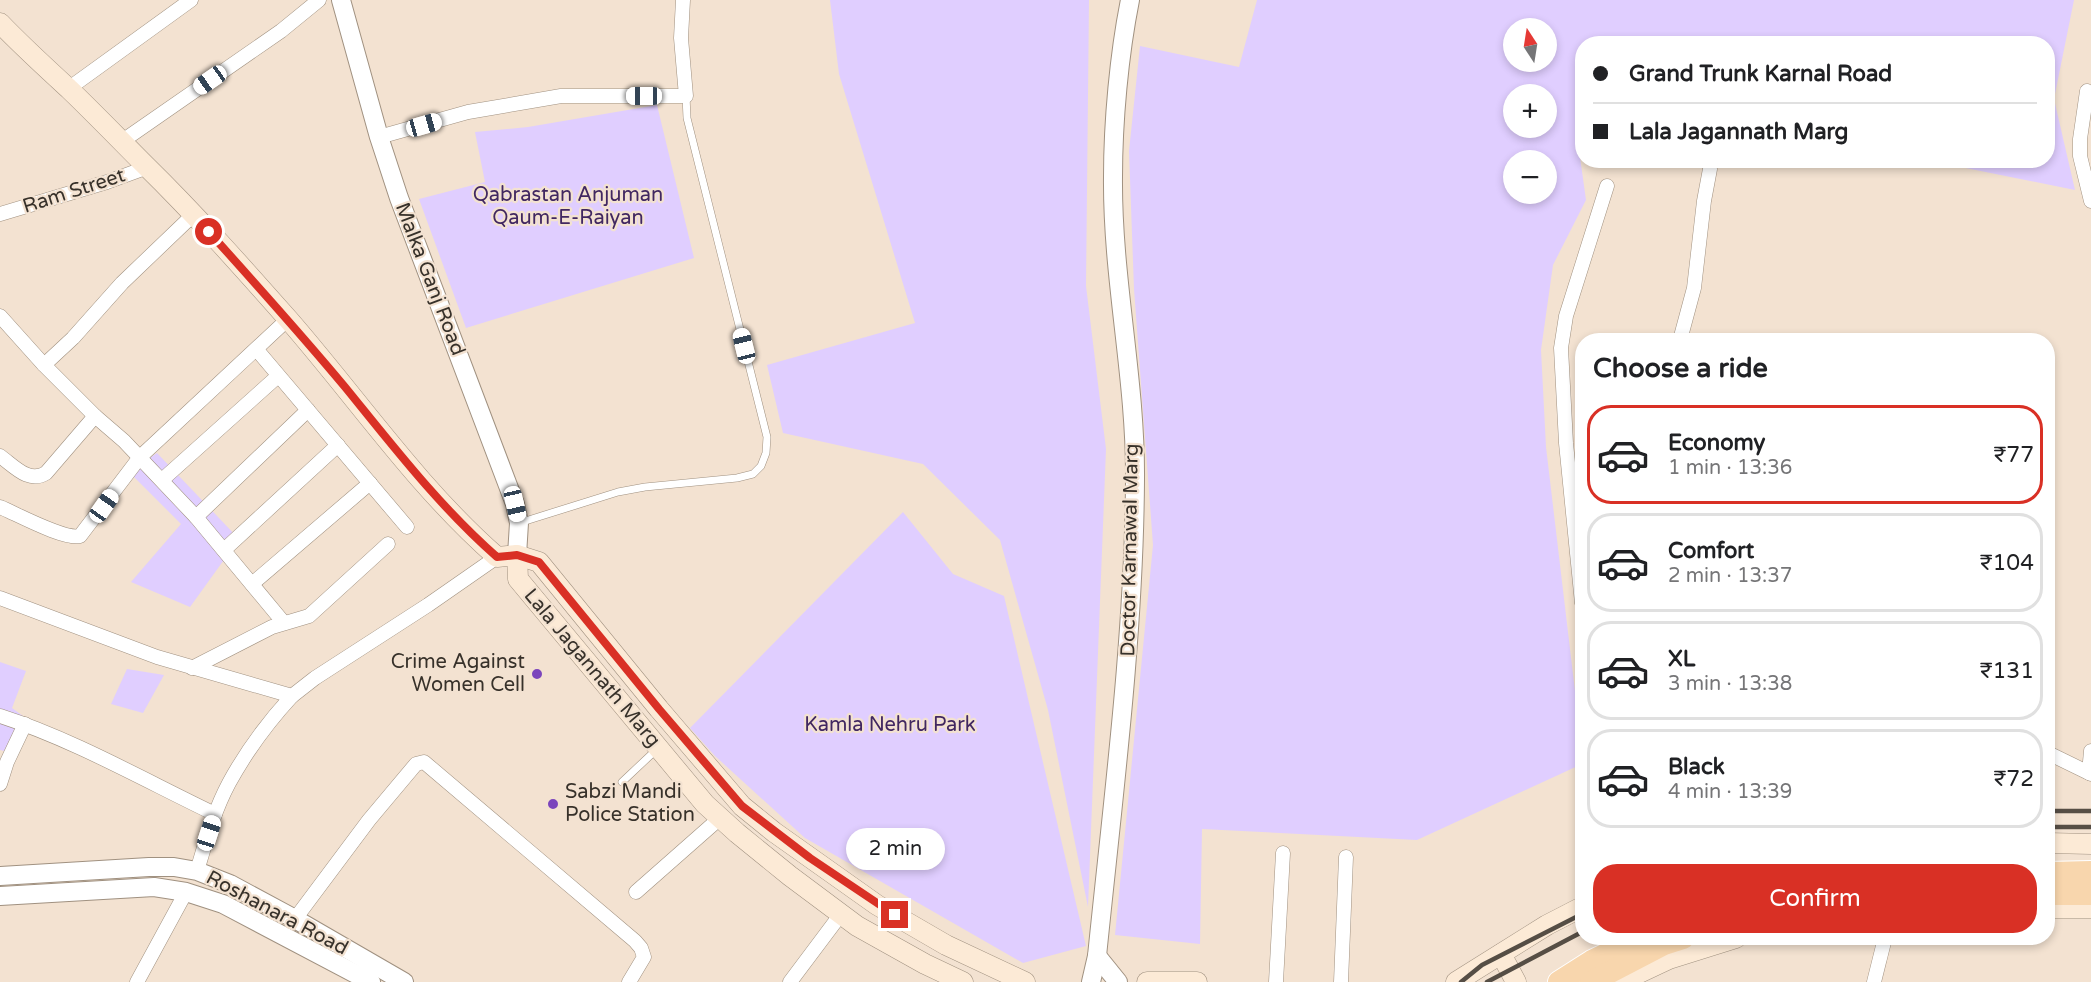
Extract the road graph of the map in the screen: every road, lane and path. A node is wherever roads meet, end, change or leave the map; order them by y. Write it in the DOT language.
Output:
graph roads {
  1 [pos="191,0"];
  2 [pos="319,0"];
  3 [pos="342,0"];
  4 [pos="683,0"];
  5 [pos="1130,0"];
  6 [pos="0,23"];
  7 [pos="68,89"];
  8 [pos="2087,92"];
  9 [pos="686,96"];
  10 [pos="379,137"];
  11 [pos="121,142"];
  12 [pos="148,167"];
  13 [pos="1710,169"];
  14 [pos="1607,186"];
  15 [pos="2091,201"];
  16 [pos="0,214"];
  17 [pos="193,215"];
  18 [pos="0,316"];
  19 [pos="288,319"];
  20 [pos="1682,333"];
  21 [pos="257,350"];
  22 [pos="44,365"];
  23 [pos="278,376"];
  24 [pos="308,410"];
  25 [pos="95,416"];
  26 [pos="338,445"];
  27 [pos="0,456"];
  28 [pos="140,457"];
  29 [pos="1568,462"];
  30 [pos="1575,462"];
  31 [pos="162,480"];
  32 [pos="370,483"];
  33 [pos="0,507"];
  34 [pos="196,517"];
  35 [pos="519,522"];
  36 [pos="407,527"];
  37 [pos="1575,532"];
  38 [pos="388,544"];
  39 [pos="224,550"];
  40 [pos="517,555"];
  41 [pos="497,557"];
  42 [pos="252,584"];
  43 [pos="0,597"];
  44 [pos="284,623"];
  45 [pos="192,668"];
  46 [pos="292,696"];
  47 [pos="0,716"];
  48 [pos="25,724"];
  49 [pos="658,748"];
  50 [pos="2091,751"];
  51 [pos="2055,756"];
  52 [pos="2090,773"];
  53 [pos="622,782"];
  54 [pos="0,784"];
  55 [pos="215,814"];
  56 [pos="752,814"];
  57 [pos="720,818"];
  58 [pos="737,833"];
  59 [pos="2055,843"];
  60 [pos="2091,844"];
  61 [pos="1283,853"];
  62 [pos="1346,857"];
  63 [pos="197,871"];
  64 [pos="2091,872"];
  65 [pos="2055,873"];
  66 [pos="0,876"];
  67 [pos="186,892"];
  68 [pos="636,892"];
  69 [pos="2055,894"];
  70 [pos="2091,894"];
  71 [pos="0,896"];
  72 [pos="2055,908"];
  73 [pos="2091,908"];
  74 [pos="1575,911"];
  75 [pos="841,914"];
  76 [pos="295,918"];
  77 [pos="1626,945"];
  78 [pos="1662,945"];
  79 [pos="1714,945"];
  80 [pos="1883,945"];
  81 [pos="1501,954"];
  82 [pos="1097,956"];
  83 [pos="137,982"];
  84 [pos="371,982"];
  85 [pos="404,982"];
  86 [pos="629,982"];
  87 [pos="790,982"];
  88 [pos="963,982"];
  89 [pos="1025,982"];
  90 [pos="1091,982"];
  91 [pos="1118,982"];
  92 [pos="1147,982"];
  93 [pos="1197,982"];
  94 [pos="1276,982"];
  95 [pos="1341,982"];
  96 [pos="1456,982"];
  97 [pos="1516,982"];
  98 [pos="1559,982"];
  99 [pos="1591,982"];
  100 [pos="1620,982"];
  101 [pos="1874,982"];
  1 -- 7 [label="street"];
  2 -- 11 [label="street"];
  3 -- 10 [label="street, Malka Ganj Road"];
  4 -- 9 [label="street"];
  5 -- 82 [label="street, Doctor Karnawal Marg"];
  6 -- 7 [label="main road"];
  7 -- 11 [label="main road"];
  8 -- 15 [label="street"];
  9 -- 10 [label="street"];
  9 -- 35 [label="lane"];
  10 -- 35 [label="street, Malka Ganj Road"];
  11 -- 12 [label="main road"];
  12 -- 16 [label="street, Ram Street"];
  12 -- 17 [label="main road"];
  13 -- 20 [label="street"];
  14 -- 29 [label="street"];
  17 -- 19 [label="main road"];
  17 -- 22 [label="street"];
  18 -- 22 [label="street"];
  19 -- 21 [label="street"];
  19 -- 41 [label="main road"];
  21 -- 23 [label="street"];
  21 -- 28 [label="street"];
  22 -- 25 [label="street"];
  23 -- 24 [label="street"];
  23 -- 31 [label="street"];
  24 -- 26 [label="street"];
  24 -- 34 [label="street"];
  25 -- 27 [label="street"];
  25 -- 28 [label="street"];
  26 -- 32 [label="street"];
  26 -- 39 [label="street"];
  28 -- 31 [label="street"];
  28 -- 33 [label="street"];
  29 -- 30 [label="street"];
  29 -- 37 [label="street"];
  31 -- 34 [label="street"];
  32 -- 36 [label="street"];
  32 -- 42 [label="street"];
  34 -- 39 [label="street"];
  35 -- 40 [label="street, Malka Ganj Road"];
  38 -- 44 [label="street"];
  39 -- 42 [label="street"];
  40 -- 41 [label="main road"];
  40 -- 49 [label="main road, Lala Jagannath Marg"];
  40 -- 56 [label="main road, Lala Jagannath Marg"];
  41 -- 46 [label="street"];
  42 -- 44 [label="street"];
  43 -- 45 [label="street"];
  44 -- 45 [label="street"];
  45 -- 46 [label="street"];
  46 -- 55 [label="street"];
  47 -- 48 [label="street"];
  48 -- 54 [label="street"];
  48 -- 55 [label="street"];
  49 -- 53 [label="lane"];
  49 -- 57 [label="main road, Lala Jagannath Marg"];
  50 -- 52 [label="street"];
  51 -- 52 [label="street"];
  55 -- 63 [label="street"];
  56 -- 58 [label="main road"];
  56 -- 89 [label="main road, Lala Jagannath Marg"];
  57 -- 58 [label="main road, Lala Jagannath Marg"];
  57 -- 68 [label="street"];
  58 -- 75 [label="main road, Lala Jagannath Marg"];
  59 -- 60 [label="main road"];
  61 -- 94 [label="street"];
  62 -- 95 [label="street"];
  63 -- 66 [label="street, Roshanara Road"];
  63 -- 76 [label="street, Roshanara Road"];
  64 -- 65 [label="main road"];
  67 -- 71 [label="street, Roshanara Road"];
  67 -- 83 [label="street"];
  67 -- 84 [label="street, Roshanara Road"];
  69 -- 70 [label="main road"];
  72 -- 73 [label="main road"];
  74 -- 81 [label="main road"];
  75 -- 87 [label="street"];
  75 -- 88 [label="main road, Lala Jagannath Marg"];
  76 -- 85 [label="street, Roshanara Road"];
  76 -- 86 [label="street"];
  77 -- 98 [label="main road"];
  78 -- 99 [label="main road"];
  79 -- 100 [label="main road"];
  80 -- 101 [label="street"];
  81 -- 96 [label="main road"];
  81 -- 97 [label="main road"];
  82 -- 90 [label="street, Doctor Karnawal Marg"];
  82 -- 91 [label="street"];
  92 -- 93 [label="main road"];
}
